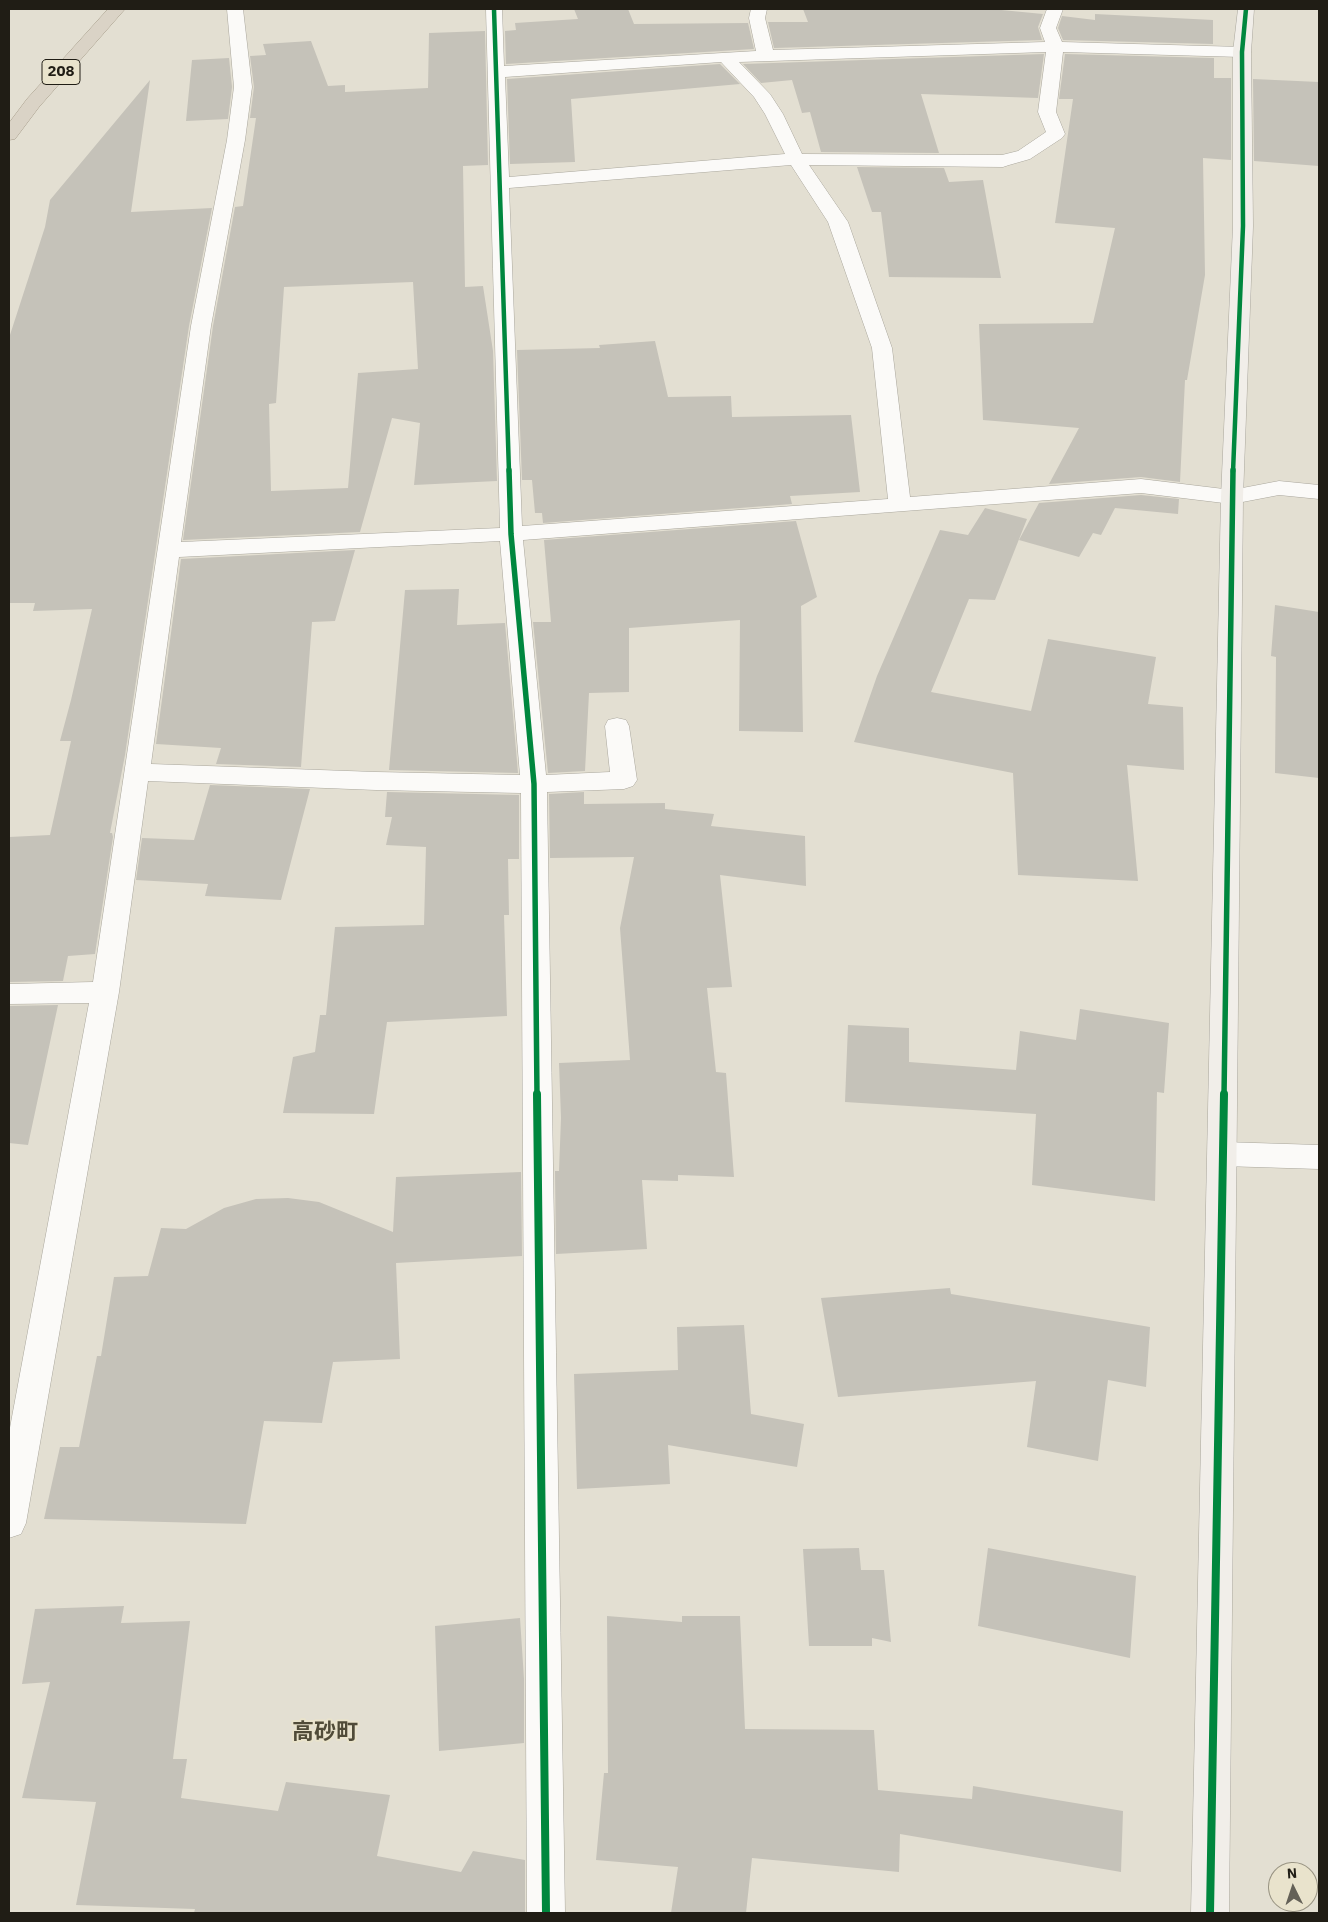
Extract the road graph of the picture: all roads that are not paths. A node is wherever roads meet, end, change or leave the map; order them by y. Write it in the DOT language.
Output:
graph roads {
  1 [pos="235,9"];
  2 [pos="494,9"];
  3 [pos="759,9"];
  4 [pos="1054,9"];
  5 [pos="1246,9"];
  6 [pos="116,10"];
  7 [pos="1055,48"];
  8 [pos="1242,52"];
  9 [pos="766,56"];
  10 [pos="724,57"];
  11 [pos="496,72"];
  12 [pos="9,134"];
  13 [pos="796,159"];
  14 [pos="499,183"];
  15 [pos="1319,492"];
  16 [pos="1232,497"];
  17 [pos="900,504"];
  18 [pos="511,534"];
  19 [pos="169,550"];
  20 [pos="617,726"];
  21 [pos="137,772"];
  22 [pos="534,784"];
  23 [pos="105,992"];
  24 [pos="9,994"];
  25 [pos="1224,1154"];
  26 [pos="1319,1157"];
  27 [pos="9,1523"];
  28 [pos="546,1913"];
  29 [pos="1210,1913"];
  1 -- 19 [label="street"];
  2 -- 11 [label="street"];
  3 -- 9 [label="street"];
  4 -- 7 [label="street"];
  5 -- 8 [label="street"];
  6 -- 12 [label="highway, 208"];
  7 -- 8 [label="street"];
  7 -- 9 [label="street"];
  7 -- 13 [label="street"];
  8 -- 16 [label="street"];
  9 -- 10 [label="street"];
  10 -- 11 [label="street"];
  10 -- 13 [label="street"];
  11 -- 14 [label="street"];
  13 -- 14 [label="street"];
  13 -- 17 [label="street"];
  14 -- 18 [label="street"];
  15 -- 16 [label="street"];
  16 -- 17 [label="street"];
  16 -- 25 [label="street"];
  17 -- 18 [label="street"];
  18 -- 19 [label="street"];
  18 -- 22 [label="street"];
  19 -- 21 [label="street"];
  20 -- 22 [label="street"];
  21 -- 22 [label="street"];
  21 -- 23 [label="street"];
  22 -- 28 [label="street"];
  23 -- 24 [label="street"];
  23 -- 27 [label="street"];
  25 -- 26 [label="street"];
  25 -- 29 [label="street"];
}
